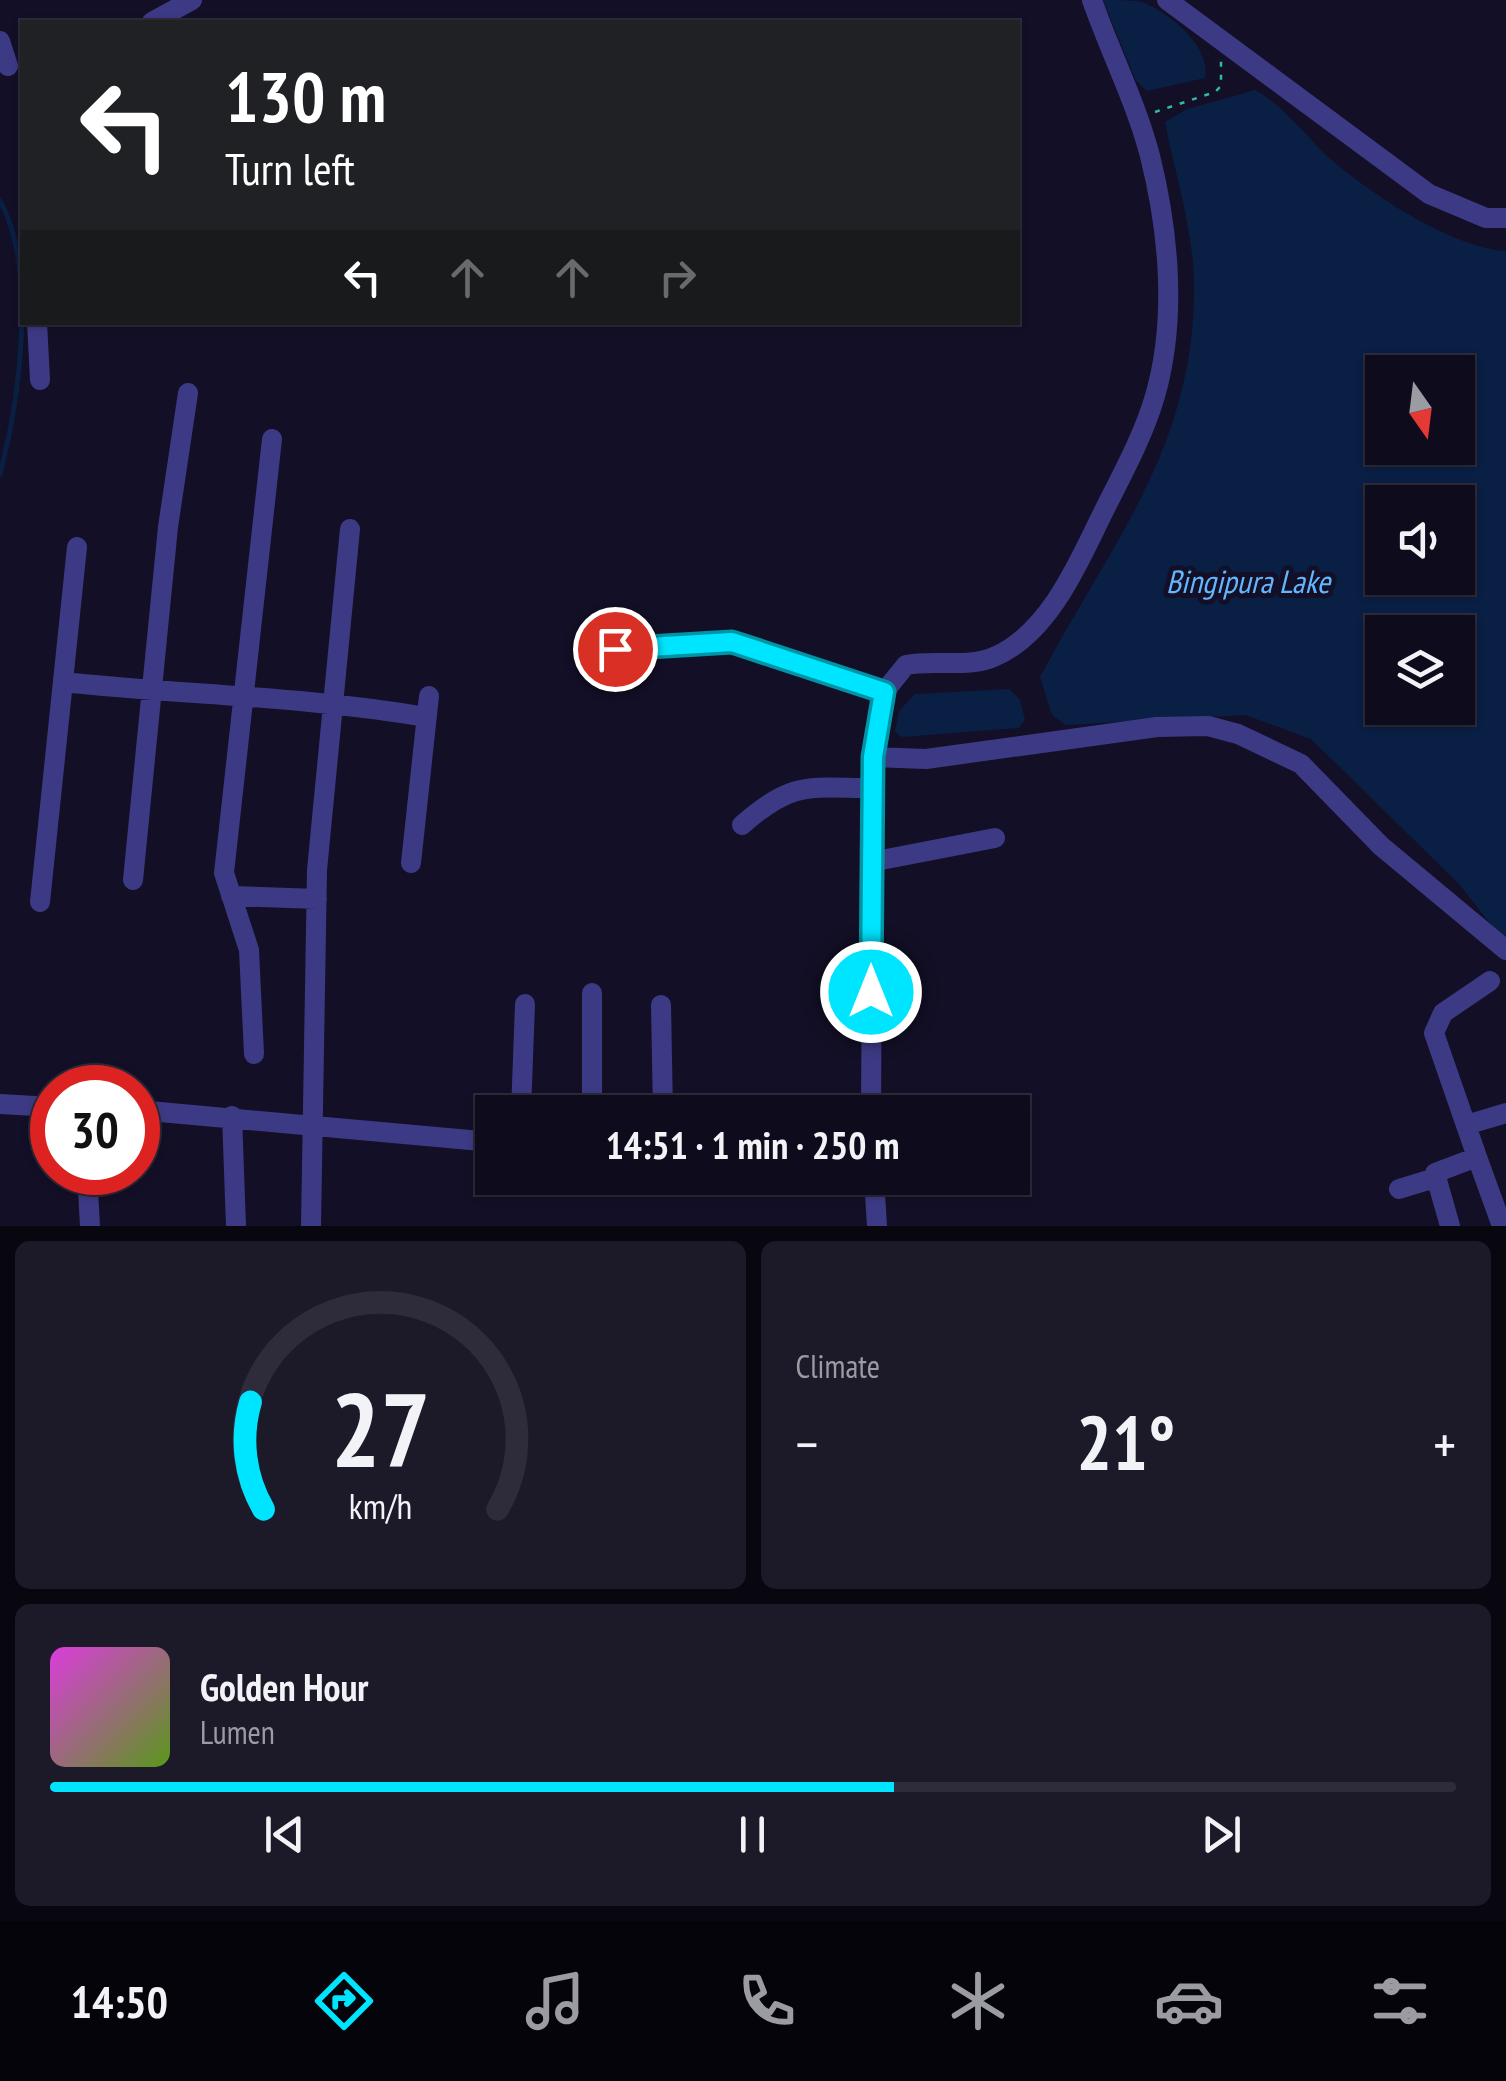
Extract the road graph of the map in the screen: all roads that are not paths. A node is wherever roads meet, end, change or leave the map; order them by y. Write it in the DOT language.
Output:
graph roads {
  1 [pos="192,0"];
  2 [pos="1092,0"];
  3 [pos="1168,0"];
  4 [pos="156,20"];
  5 [pos="0,41"];
  6 [pos="10,66"];
  7 [pos="1506,218"];
  8 [pos="37,325"];
  9 [pos="40,380"];
  10 [pos="188,393"];
  11 [pos="272,440"];
  12 [pos="350,529"];
  13 [pos="77,547"];
  14 [pos="615,649"];
  15 [pos="62,682"];
  16 [pos="884,692"];
  17 [pos="154,693"];
  18 [pos="243,694"];
  19 [pos="333,701"];
  20 [pos="873,757"];
  21 [pos="872,788"];
  22 [pos="742,825"];
  23 [pos="994,838"];
  24 [pos="871,862"];
  25 [pos="411,863"];
  26 [pos="133,880"];
  27 [pos="231,896"];
  28 [pos="317,899"];
  29 [pos="40,902"];
  30 [pos="1506,950"];
  31 [pos="1490,981"];
  32 [pos="592,994"];
  33 [pos="525,1004"];
  34 [pos="661,1005"];
  35 [pos="254,1054"];
  36 [pos="522,1095"];
  37 [pos="592,1095"];
  38 [pos="663,1095"];
  39 [pos="872,1095"];
  40 [pos="0,1104"];
  41 [pos="30,1105"];
  42 [pos="160,1111"];
  43 [pos="1506,1113"];
  44 [pos="232,1116"];
  45 [pos="310,1123"];
  46 [pos="1466,1125"];
  47 [pos="475,1140"];
  48 [pos="1477,1157"];
  49 [pos="1434,1178"];
  50 [pos="1399,1189"];
  51 [pos="89,1195"];
  52 [pos="875,1195"];
  53 [pos="90,1226"];
  54 [pos="236,1226"];
  55 [pos="311,1226"];
  56 [pos="877,1226"];
  57 [pos="1450,1226"];
  58 [pos="1502,1226"];
  1 -- 4 [label="street"];
  2 -- 16 [label="street"];
  3 -- 7 [label="street"];
  5 -- 6 [label="street"];
  8 -- 9 [label="street"];
  10 -- 17 [label="street"];
  11 -- 18 [label="street"];
  12 -- 19 [label="street"];
  13 -- 15 [label="street"];
  14 -- 16 [label="street"];
  15 -- 17 [label="street"];
  15 -- 29 [label="street"];
  16 -- 20 [label="street"];
  17 -- 18 [label="street"];
  17 -- 26 [label="street"];
  18 -- 19 [label="street"];
  18 -- 27 [label="street"];
  19 -- 25 [label="street"];
  19 -- 28 [label="street"];
  20 -- 21 [label="street"];
  20 -- 30 [label="street"];
  21 -- 22 [label="street"];
  21 -- 24 [label="street"];
  23 -- 24 [label="street"];
  24 -- 39 [label="street"];
  27 -- 28 [label="street"];
  27 -- 35 [label="street"];
  28 -- 45 [label="street"];
  31 -- 46 [label="street"];
  32 -- 37 [label="street"];
  33 -- 36 [label="street"];
  34 -- 38 [label="street"];
  40 -- 41 [label="street"];
  42 -- 44 [label="street"];
  43 -- 46 [label="street"];
  44 -- 45 [label="street"];
  44 -- 54 [label="street"];
  45 -- 47 [label="street"];
  45 -- 55 [label="street"];
  46 -- 48 [label="street"];
  48 -- 49 [label="street"];
  48 -- 58 [label="street"];
  49 -- 50 [label="street"];
  49 -- 57 [label="street"];
  51 -- 53 [label="street"];
  52 -- 56 [label="street"];
}
